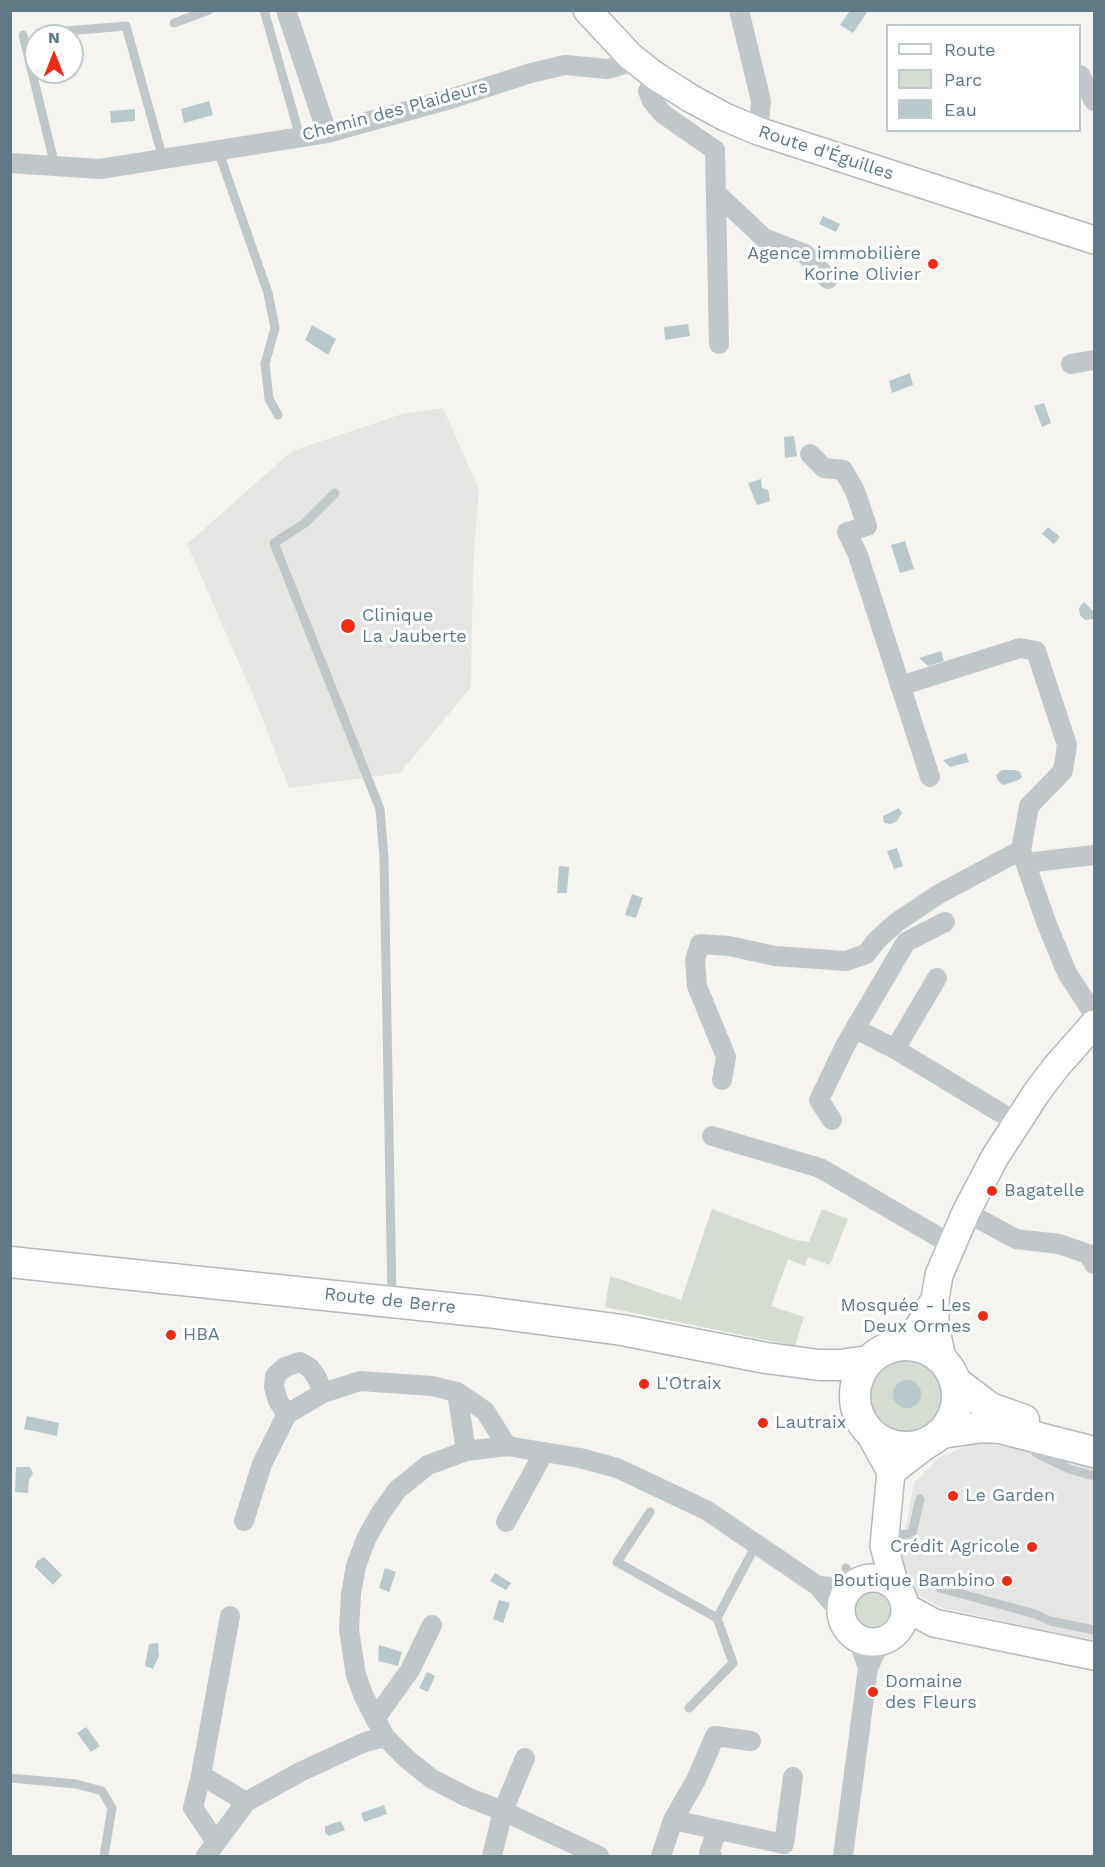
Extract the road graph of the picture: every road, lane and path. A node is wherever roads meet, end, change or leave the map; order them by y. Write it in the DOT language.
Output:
graph roads {
  1 [pos="209,10"];
  2 [pos="264,10"];
  3 [pos="286,10"];
  4 [pos="587,10"];
  5 [pos="739,10"];
  6 [pos="174,23"];
  7 [pos="84,30"];
  8 [pos="23,35"];
  9 [pos="630,56"];
  10 [pos="657,77"];
  11 [pos="1081,77"];
  12 [pos="1095,101"];
  13 [pos="758,131"];
  14 [pos="327,133"];
  15 [pos="300,137"];
  16 [pos="218,150"];
  17 [pos="163,159"];
  18 [pos="10,163"];
  19 [pos="55,166"];
  20 [pos="716,193"];
  21 [pos="1095,240"];
  22 [pos="828,279"];
  23 [pos="719,344"];
  24 [pos="1095,360"];
  25 [pos="1071,364"];
  26 [pos="278,415"];
  27 [pos="810,454"];
  28 [pos="335,493"];
  29 [pos="900,686"];
  30 [pos="930,777"];
  31 [pos="1095,855"];
  32 [pos="1024,856"];
  33 [pos="945,922"];
  34 [pos="937,978"];
  35 [pos="1095,1014"];
  36 [pos="1095,1024"];
  37 [pos="855,1029"];
  38 [pos="895,1049"];
  39 [pos="722,1080"];
  40 [pos="832,1120"];
  41 [pos="1016,1122"];
  42 [pos="712,1136"];
  43 [pos="966,1212"];
  44 [pos="951,1245"];
  45 [pos="10,1262"];
  46 [pos="1095,1264"];
  47 [pos="934,1299"];
  48 [pos="392,1301"];
  49 [pos="905,1344"];
  50 [pos="766,1358"];
  51 [pos="868,1361"];
  52 [pos="950,1370"];
  53 [pos="457,1392"];
  54 [pos="323,1393"];
  55 [pos="855,1406"];
  56 [pos="287,1414"];
  57 [pos="869,1432"];
  58 [pos="1020,1433"];
  59 [pos="936,1438"];
  60 [pos="1095,1438"];
  61 [pos="507,1446"];
  62 [pos="466,1450"];
  63 [pos="544,1452"];
  64 [pos="1095,1452"];
  65 [pos="891,1472"];
  66 [pos="1095,1476"];
  67 [pos="920,1499"];
  68 [pos="650,1512"];
  69 [pos="244,1521"];
  70 [pos="506,1522"];
  71 [pos="885,1541"];
  72 [pos="756,1545"];
  73 [pos="850,1586"];
  74 [pos="940,1588"];
  75 [pos="230,1616"];
  76 [pos="717,1618"];
  77 [pos="888,1621"];
  78 [pos="432,1625"];
  79 [pos="1095,1630"];
  80 [pos="1095,1656"];
  81 [pos="689,1708"];
  82 [pos="375,1719"];
  83 [pos="385,1737"];
  84 [pos="751,1741"];
  85 [pos="525,1758"];
  86 [pos="201,1775"];
  87 [pos="793,1777"];
  88 [pos="10,1778"];
  89 [pos="246,1802"];
  90 [pos="503,1811"];
  91 [pos="673,1820"];
  92 [pos="717,1830"];
  93 [pos="211,1849"];
  94 [pos="104,1857"];
  95 [pos="492,1857"];
  96 [pos="599,1857"];
  97 [pos="661,1857"];
  98 [pos="712,1857"];
  99 [pos="843,1857"];
  1 -- 6 [label="lane"];
  2 -- 15 [label="lane"];
  3 -- 14 [label="street"];
  4 -- 9 [label="street, Route d'Éguilles"];
  5 -- 13 [label="street"];
  7 -- 17 [label="lane"];
  8 -- 19 [label="lane"];
  9 -- 10 [label="street, Route d'Éguilles"];
  9 -- 14 [label="street, Chemin des Plaideurs"];
  10 -- 13 [label="street, Route d'Éguilles"];
  10 -- 20 [label="street"];
  11 -- 12 [label="street"];
  13 -- 21 [label="street, Route d'Éguilles"];
  14 -- 15 [label="street, Chemin des Plaideurs"];
  15 -- 16 [label="street, Chemin des Plaideurs"];
  16 -- 17 [label="street, Chemin des Plaideurs"];
  16 -- 26 [label="lane"];
  17 -- 19 [label="street, Chemin des Plaideurs"];
  18 -- 19 [label="street, Chemin des Plaideurs"];
  20 -- 22 [label="street"];
  20 -- 23 [label="street"];
  24 -- 25 [label="street"];
  27 -- 29 [label="street"];
  28 -- 48 [label="lane"];
  29 -- 30 [label="street"];
  29 -- 32 [label="street"];
  31 -- 32 [label="street"];
  32 -- 35 [label="street"];
  32 -- 39 [label="street"];
  33 -- 37 [label="street"];
  34 -- 38 [label="street"];
  36 -- 41 [label="street"];
  37 -- 38 [label="street"];
  37 -- 40 [label="street"];
  38 -- 41 [label="street"];
  41 -- 43 [label="street"];
  42 -- 44 [label="street"];
  43 -- 44 [label="street"];
  43 -- 46 [label="street"];
  44 -- 47 [label="street"];
  45 -- 48 [label="main road, Route de Berre"];
  47 -- 49 [label="street"];
  47 -- 52 [label="street"];
  48 -- 50 [label="main road, Route de Berre"];
  49 -- 51 [label="main road"];
  49 -- 52 [label="main road"];
  50 -- 51 [label="main road, Route de Berre"];
  50 -- 55 [label="main road, Route de Berre"];
  51 -- 55 [label="main road"];
  52 -- 59 [label="main road"];
  52 -- 60 [label="main road"];
  53 -- 54 [label="street"];
  53 -- 61 [label="street"];
  53 -- 62 [label="street"];
  54 -- 56 [label="street"];
  54 -- 56 [label="street"];
  55 -- 57 [label="main road"];
  56 -- 69 [label="street"];
  57 -- 59 [label="main road"];
  57 -- 65 [label="street"];
  58 -- 59 [label="main road"];
  58 -- 64 [label="main road"];
  58 -- 66 [label="lane"];
  59 -- 65 [label="street"];
  61 -- 62 [label="street"];
  61 -- 63 [label="street"];
  62 -- 82 [label="street"];
  63 -- 70 [label="street"];
  63 -- 72 [label="street"];
  65 -- 71 [label="street"];
  67 -- 71 [label="lane"];
  68 -- 76 [label="lane"];
  71 -- 73 [label="street"];
  71 -- 77 [label="street"];
  72 -- 73 [label="street"];
  72 -- 76 [label="lane"];
  73 -- 77 [label="street"];
  73 -- 77 [label="street"];
  74 -- 79 [label="lane"];
  75 -- 86 [label="street"];
  76 -- 81 [label="lane"];
  77 -- 80 [label="street"];
  77 -- 99 [label="street"];
  78 -- 82 [label="street"];
  82 -- 83 [label="street"];
  83 -- 89 [label="street"];
  83 -- 90 [label="street"];
  84 -- 91 [label="street"];
  85 -- 90 [label="street"];
  86 -- 89 [label="street"];
  86 -- 93 [label="street"];
  87 -- 92 [label="street"];
  88 -- 94 [label="lane"];
  89 -- 93 [label="street"];
  90 -- 95 [label="street"];
  90 -- 96 [label="street"];
  91 -- 92 [label="street"];
  91 -- 97 [label="street"];
  92 -- 98 [label="street"];
}
